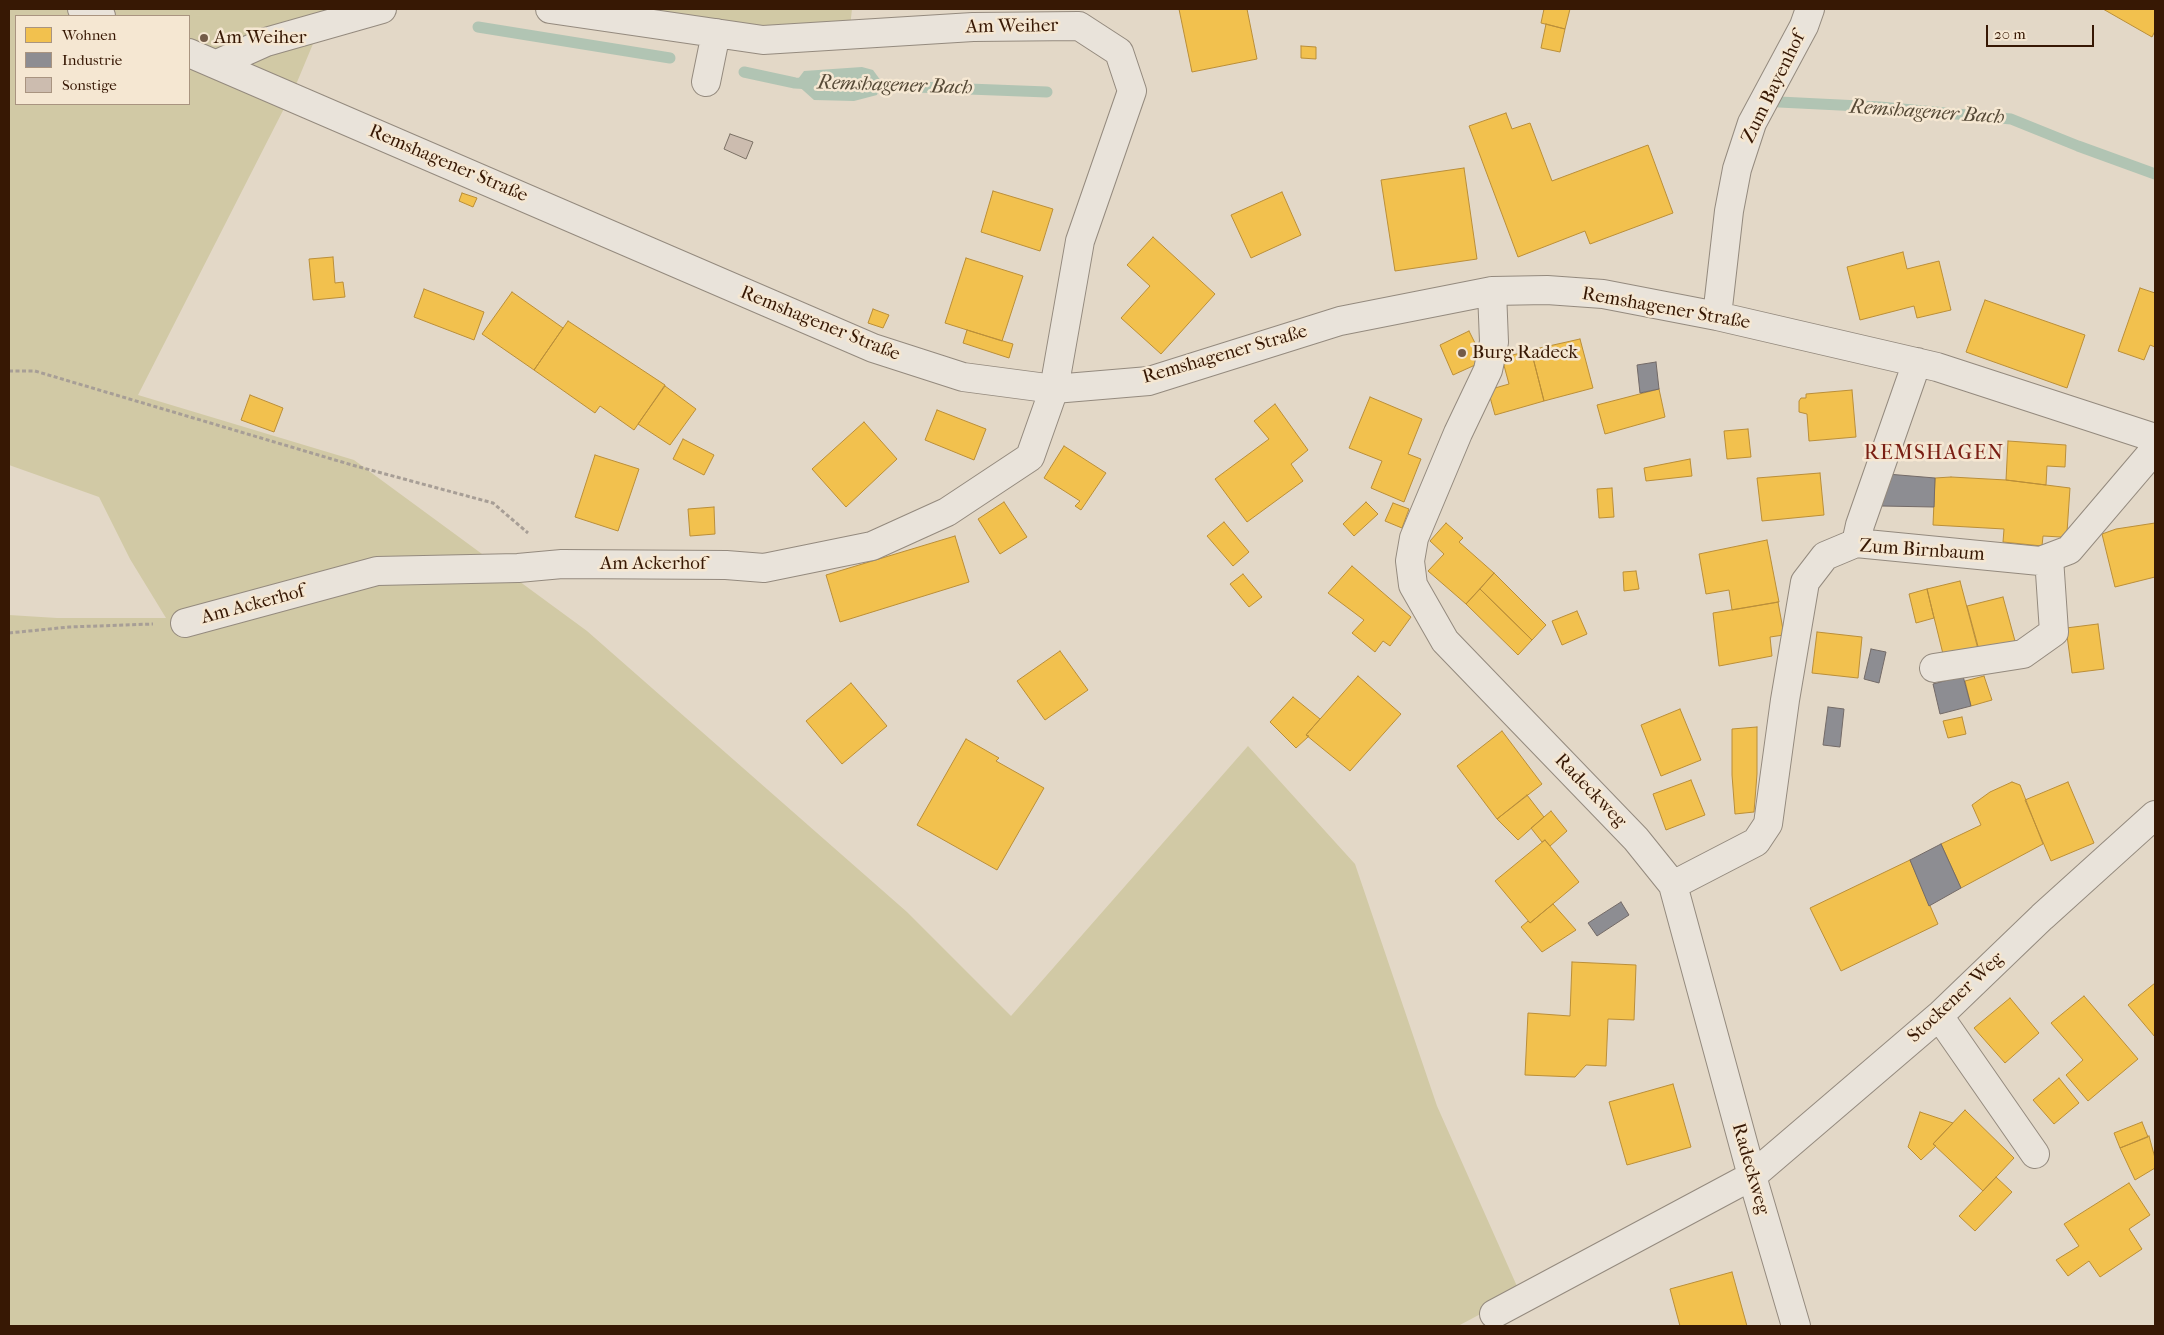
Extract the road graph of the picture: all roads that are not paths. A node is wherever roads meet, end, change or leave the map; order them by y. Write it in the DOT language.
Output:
graph roads {
  1 [pos="82,9"];
  2 [pos="382,9"];
  3 [pos="550,9"];
  4 [pos="1810,9"];
  5 [pos="97,15"];
  6 [pos="716,33"];
  7 [pos="190,53"];
  8 [pos="217,64"];
  9 [pos="706,82"];
  10 [pos="1492,291"];
  11 [pos="1717,316"];
  12 [pos="1917,362"];
  13 [pos="1054,389"];
  14 [pos="2155,438"];
  15 [pos="2155,449"];
  16 [pos="1856,543"];
  17 [pos="2049,558"];
  18 [pos="185,623"];
  19 [pos="1934,668"];
  20 [pos="2155,815"];
  21 [pos="1673,885"];
  22 [pos="1938,1016"];
  23 [pos="2035,1154"];
  24 [pos="1752,1176"];
  25 [pos="1494,1314"];
  26 [pos="1796,1326"];
  1 -- 5 [label="street"];
  2 -- 8 [label="street"];
  3 -- 6 [label="street, Am Weiher"];
  4 -- 11 [label="street, Zum Bayenhof"];
  6 -- 9 [label="street"];
  6 -- 13 [label="street, Am Weiher"];
  7 -- 8 [label="street, Remshagener Straße"];
  8 -- 13 [label="street, Remshagener Straße"];
  10 -- 11 [label="street, Remshagener Straße"];
  10 -- 13 [label="street, Remshagener Straße"];
  10 -- 21 [label="street, Radeckweg"];
  11 -- 12 [label="street, Remshagener Straße"];
  12 -- 14 [label="street, Remshagener Straße"];
  12 -- 16 [label="street"];
  13 -- 18 [label="street, Am Ackerhof"];
  15 -- 17 [label="street, Zum Birnbaum"];
  16 -- 17 [label="street, Zum Birnbaum"];
  16 -- 21 [label="street, Zum Birnbaum"];
  17 -- 19 [label="street"];
  20 -- 22 [label="street, Stockener Weg"];
  21 -- 24 [label="street, Radeckweg"];
  22 -- 23 [label="street"];
  22 -- 24 [label="street, Stockener Weg"];
  24 -- 25 [label="street, Stockener Weg"];
  24 -- 26 [label="street, Radeckweg"];
}
